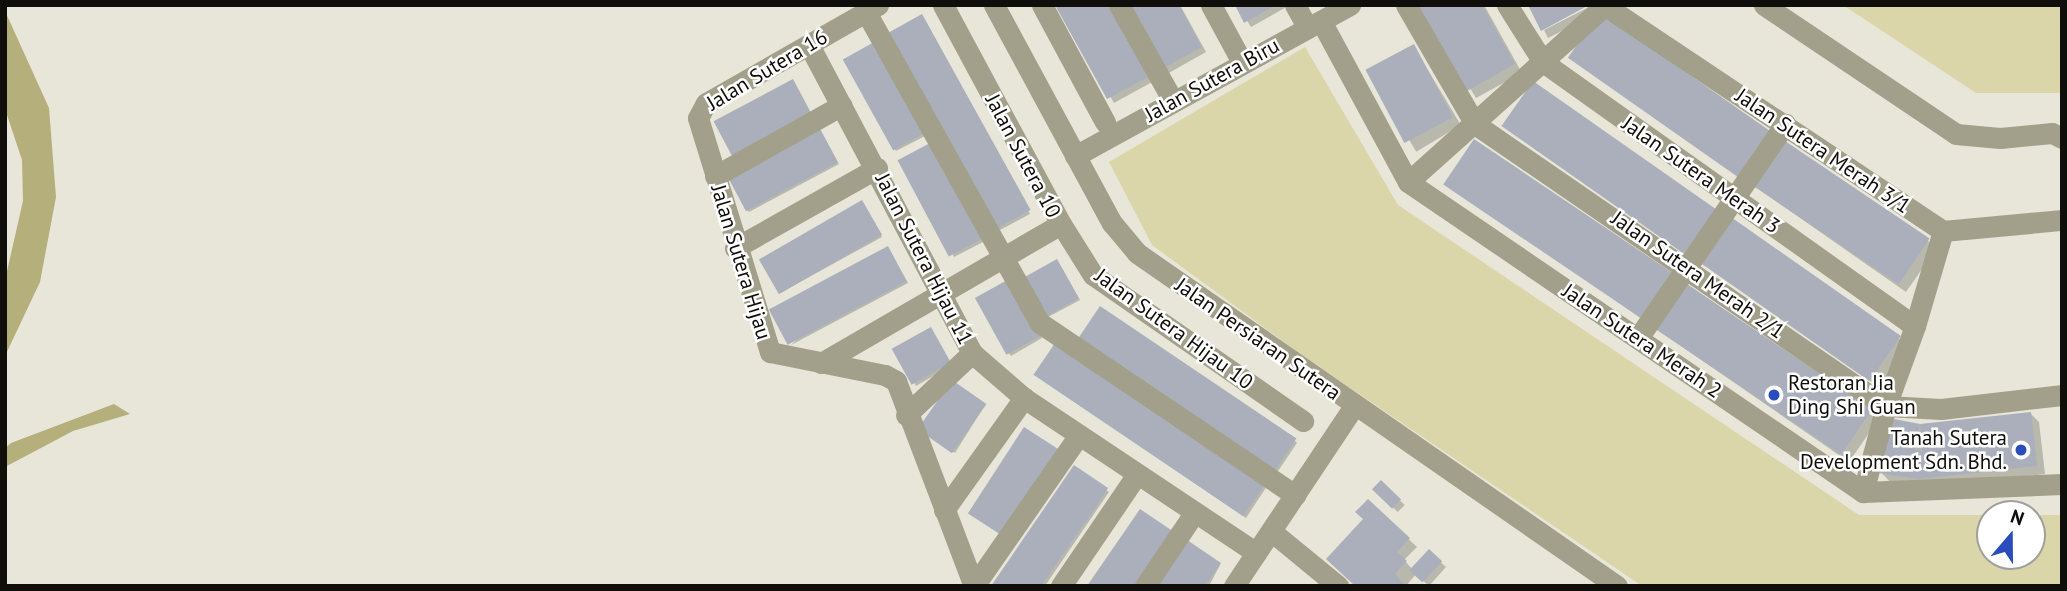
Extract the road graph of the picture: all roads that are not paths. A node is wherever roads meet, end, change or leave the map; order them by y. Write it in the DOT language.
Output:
graph roads {
  1 [pos="943,5"];
  2 [pos="994,5"];
  3 [pos="1042,5"];
  4 [pos="1119,5"];
  5 [pos="1211,5"];
  6 [pos="1295,5"];
  7 [pos="1350,5"];
  8 [pos="1406,5"];
  9 [pos="1507,5"];
  10 [pos="1764,5"];
  11 [pos="1604,6"];
  12 [pos="872,9"];
  13 [pos="1315,24"];
  14 [pos="809,45"];
  15 [pos="1242,62"];
  16 [pos="1543,62"];
  17 [pos="1173,101"];
  18 [pos="842,105"];
  19 [pos="698,118"];
  20 [pos="1105,122"];
  21 [pos="1475,124"];
  22 [pos="1785,124"];
  23 [pos="2062,138"];
  24 [pos="1075,156"];
  25 [pos="877,168"];
  26 [pos="715,176"];
  27 [pos="1408,182"];
  28 [pos="1734,199"];
  29 [pos="2062,220"];
  30 [pos="1061,224"];
  31 [pos="1943,231"];
  32 [pos="734,248"];
  33 [pos="1002,256"];
  34 [pos="1687,267"];
  35 [pos="941,290"];
  36 [pos="1915,326"];
  37 [pos="1638,338"];
  38 [pos="972,353"];
  39 [pos="821,363"];
  40 [pos="2062,395"];
  41 [pos="1024,398"];
  42 [pos="1354,406"];
  43 [pos="1886,406"];
  44 [pos="906,415"];
  45 [pos="1303,421"];
  46 [pos="1079,435"];
  47 [pos="1137,474"];
  48 [pos="2062,484"];
  49 [pos="1863,492"];
  50 [pos="1295,495"];
  51 [pos="944,510"];
  52 [pos="1195,512"];
  53 [pos="1271,531"];
  54 [pos="1256,553"];
  55 [pos="974,586"];
  56 [pos="1061,586"];
  57 [pos="1144,586"];
  58 [pos="1234,586"];
  59 [pos="1338,586"];
  60 [pos="1618,586"];
  1 -- 30 [label="street, Jalan Sutera 10"];
  2 -- 24 [label="street, Jalan Persiaran Sutera"];
  3 -- 20 [label="street"];
  4 -- 17 [label="street"];
  5 -- 15 [label="street"];
  6 -- 13 [label="street, Jalan Sutera Merah 2"];
  7 -- 13 [label="street, Jalan Sutera Biru"];
  8 -- 21 [label="street, Jalan Sutera Merah 2/1"];
  9 -- 16 [label="street, Jalan Sutera Merah 3"];
  10 -- 23 [label="street"];
  11 -- 16 [label="street"];
  11 -- 22 [label="street, Jalan Sutera Merah 3/1"];
  12 -- 14 [label="street, Jalan Sutera 16"];
  12 -- 33 [label="street"];
  13 -- 15 [label="street, Jalan Sutera Biru"];
  13 -- 27 [label="street, Jalan Sutera Merah 2"];
  14 -- 18 [label="street, Jalan Sutera Hijau 11"];
  14 -- 19 [label="street, Jalan Sutera 16"];
  15 -- 17 [label="street, Jalan Sutera Biru"];
  16 -- 21 [label="street"];
  16 -- 28 [label="street, Jalan Sutera Merah 3"];
  17 -- 24 [label="street, Jalan Sutera Biru"];
  18 -- 25 [label="street, Jalan Sutera Hijau 11"];
  18 -- 26 [label="street"];
  19 -- 26 [label="street, Jalan Sutera Hijau"];
  21 -- 27 [label="street"];
  21 -- 34 [label="street, Jalan Sutera Merah 2/1"];
  22 -- 28 [label="street"];
  22 -- 31 [label="street, Jalan Sutera Merah 3/1"];
  24 -- 42 [label="street, Jalan Persiaran Sutera"];
  25 -- 32 [label="street"];
  25 -- 35 [label="street, Jalan Sutera Hijau 11"];
  26 -- 32 [label="street, Jalan Sutera Hijau"];
  27 -- 37 [label="street, Jalan Sutera Merah 2"];
  28 -- 34 [label="street"];
  28 -- 36 [label="street, Jalan Sutera Merah 3"];
  29 -- 31 [label="street"];
  30 -- 33 [label="street, Jalan Sutera 10"];
  30 -- 45 [label="street, Jalan Sutera Hijau 10"];
  31 -- 36 [label="street"];
  32 -- 39 [label="street, Jalan Sutera Hijau"];
  33 -- 35 [label="street, Jalan Sutera 10"];
  33 -- 50 [label="street"];
  34 -- 37 [label="street"];
  34 -- 43 [label="street, Jalan Sutera Merah 2/1"];
  35 -- 38 [label="street, Jalan Sutera Hijau 11"];
  35 -- 39 [label="street, Jalan Sutera 10"];
  36 -- 43 [label="street"];
  37 -- 49 [label="street, Jalan Sutera Merah 2"];
  38 -- 41 [label="street, Jalan Sutera Hijau 11"];
  38 -- 44 [label="street"];
  39 -- 44 [label="street, Jalan Sutera Hijau"];
  40 -- 43 [label="street"];
  41 -- 46 [label="street, Jalan Sutera Hijau 11"];
  41 -- 51 [label="street"];
  42 -- 50 [label="street"];
  42 -- 60 [label="street, Jalan Persiaran Sutera"];
  43 -- 49 [label="street"];
  44 -- 51 [label="street, Jalan Sutera Hijau"];
  46 -- 47 [label="street, Jalan Sutera Hijau 11"];
  46 -- 55 [label="street"];
  47 -- 52 [label="street, Jalan Sutera Hijau 11"];
  47 -- 56 [label="street"];
  48 -- 49 [label="street"];
  50 -- 53 [label="street"];
  51 -- 55 [label="street, Jalan Sutera Hijau"];
  52 -- 54 [label="street, Jalan Sutera Hijau 11"];
  52 -- 57 [label="street"];
  53 -- 54 [label="street"];
  53 -- 59 [label="street"];
  54 -- 58 [label="street"];
}
